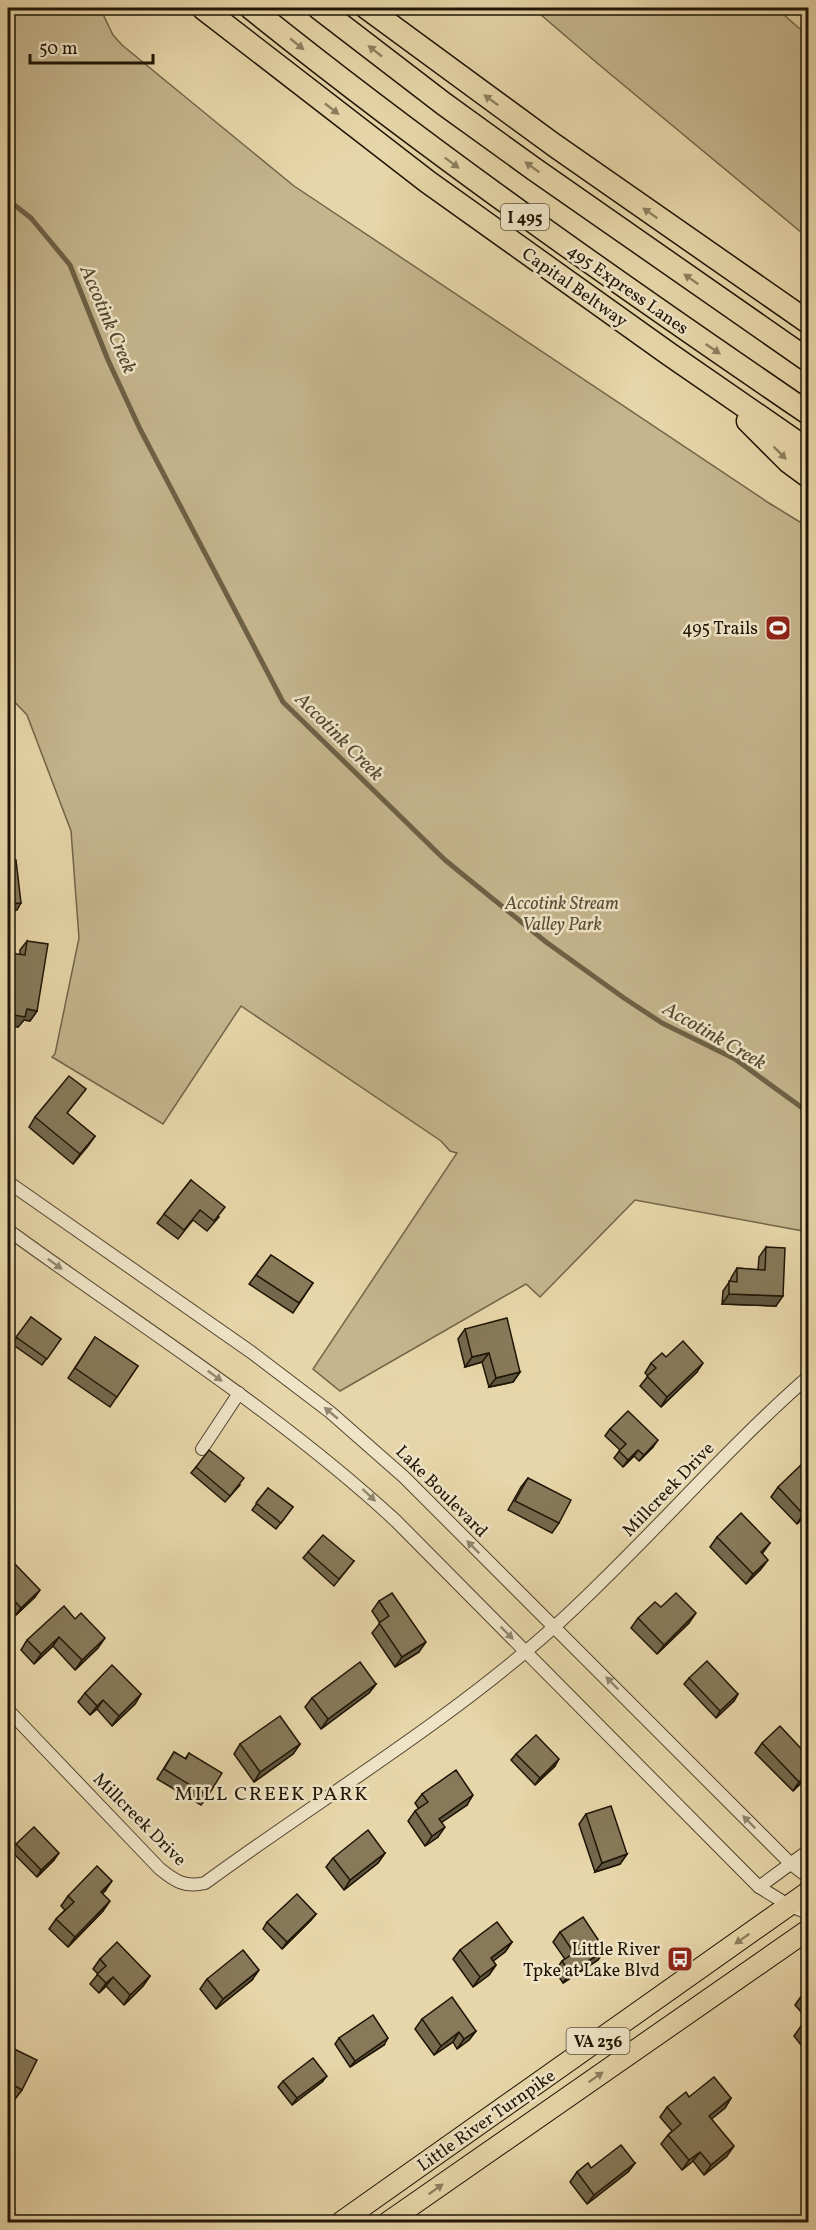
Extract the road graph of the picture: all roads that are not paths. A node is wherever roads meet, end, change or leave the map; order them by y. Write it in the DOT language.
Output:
graph roads {
  1 [pos="203,8"];
  2 [pos="251,8"];
  3 [pos="319,8"];
  4 [pos="368,8"];
  5 [pos="808,322"];
  6 [pos="808,360"];
  7 [pos="709,382"];
  8 [pos="808,413"];
  9 [pos="808,450"];
  10 [pos="808,477"];
  11 [pos="8,1182"];
  12 [pos="8,1230"];
  13 [pos="808,1377"];
  14 [pos="239,1394"];
  15 [pos="202,1449"];
  16 [pos="554,1627"];
  17 [pos="525,1651"];
  18 [pos="8,1710"];
  19 [pos="808,1851"];
  20 [pos="791,1864"];
  21 [pos="808,1876"];
  22 [pos="759,1887"];
  23 [pos="808,1892"];
  24 [pos="800,1909"];
  25 [pos="808,1930"];
  26 [pos="341,2223"];
  27 [pos="388,2223"];
  1 -- 7 [label="highway, Capital Beltway / I 495, one-way"];
  2 -- 8 [label="highway, 495 Express Lanes / I 495, one-way"];
  6 -- 3 [label="highway, I 495, one-way"];
  5 -- 4 [label="highway, one-way"];
  7 -- 9 [label="highway, Capital Beltway / I 495"];
  7 -- 10 [label="highway, one-way"];
  16 -- 11 [label="street, Lake Boulevard, one-way"];
  12 -- 14 [label="street, one-way"];
  13 -- 16 [label="street, Millcreek Drive"];
  14 -- 15 [label="street"];
  14 -- 17 [label="street, one-way"];
  16 -- 17 [label="street, Millcreek Drive"];
  20 -- 16 [label="street, Lake Boulevard, one-way"];
  17 -- 18 [label="street, Millcreek Drive"];
  17 -- 22 [label="street"];
  19 -- 20 [label="street"];
  20 -- 21 [label="street, Lake Boulevard"];
  20 -- 22 [label="street"];
  22 -- 24 [label="street"];
  23 -- 24 [label="main road, Little River Turnpike / VA 236"];
  24 -- 26 [label="main road, Little River Turnpike / VA 236, one-way"];
  27 -- 25 [label="main road, Little River Turnpike / VA 236, one-way"];
}
